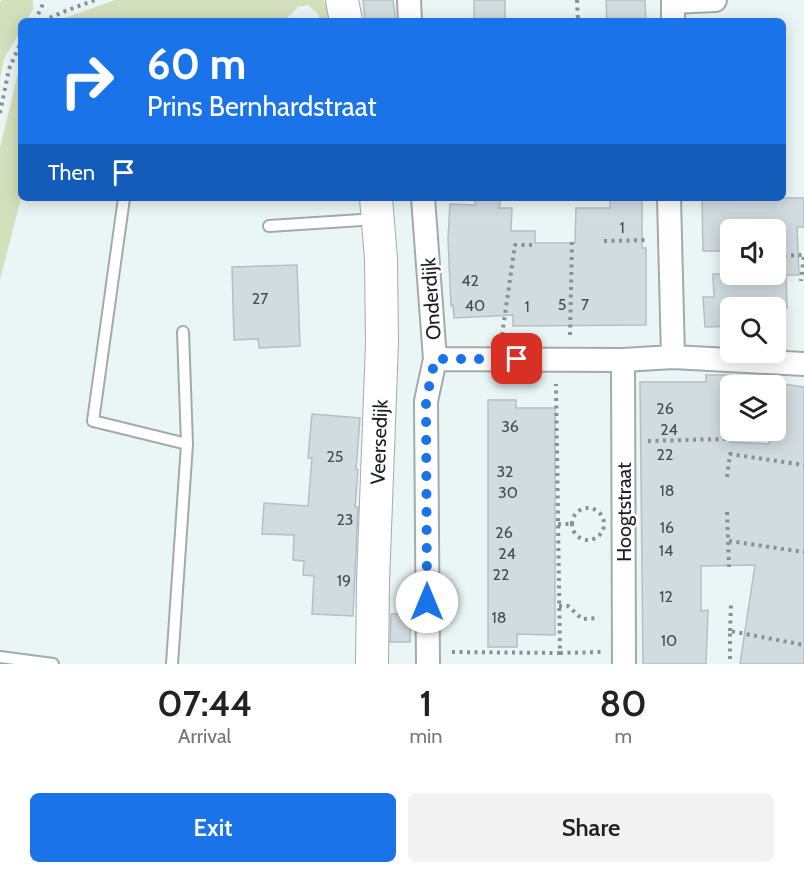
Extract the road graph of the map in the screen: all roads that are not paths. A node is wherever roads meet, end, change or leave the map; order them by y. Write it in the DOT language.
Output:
graph roads {
  1 [pos="342,0"];
  2 [pos="409,0"];
  3 [pos="715,0"];
  4 [pos="673,8"];
  5 [pos="345,18"];
  6 [pos="410,18"];
  7 [pos="124,201"];
  8 [pos="423,201"];
  9 [pos="669,201"];
  10 [pos="377,209"];
  11 [pos="269,226"];
  12 [pos="183,332"];
  13 [pos="673,357"];
  14 [pos="435,359"];
  15 [pos="623,360"];
  16 [pos="804,364"];
  17 [pos="186,444"];
  18 [pos="0,657"];
  19 [pos="428,658"];
  20 [pos="624,658"];
  21 [pos="53,664"];
  22 [pos="172,664"];
  23 [pos="372,664"];
  1 -- 5 [label="main road"];
  2 -- 6 [label="street"];
  3 -- 4 [label="street"];
  7 -- 17 [label="lane"];
  8 -- 14 [label="street, Onderdijk"];
  9 -- 13 [label="street"];
  10 -- 11 [label="lane, Veersedijk"];
  10 -- 23 [label="main road, Veersedijk"];
  12 -- 17 [label="lane"];
  13 -- 15 [label="street"];
  13 -- 16 [label="street"];
  14 -- 15 [label="street"];
  14 -- 19 [label="street, Onderdijk"];
  15 -- 20 [label="street, Hoogtstraat"];
  17 -- 22 [label="lane"];
  18 -- 21 [label="lane"];
}
